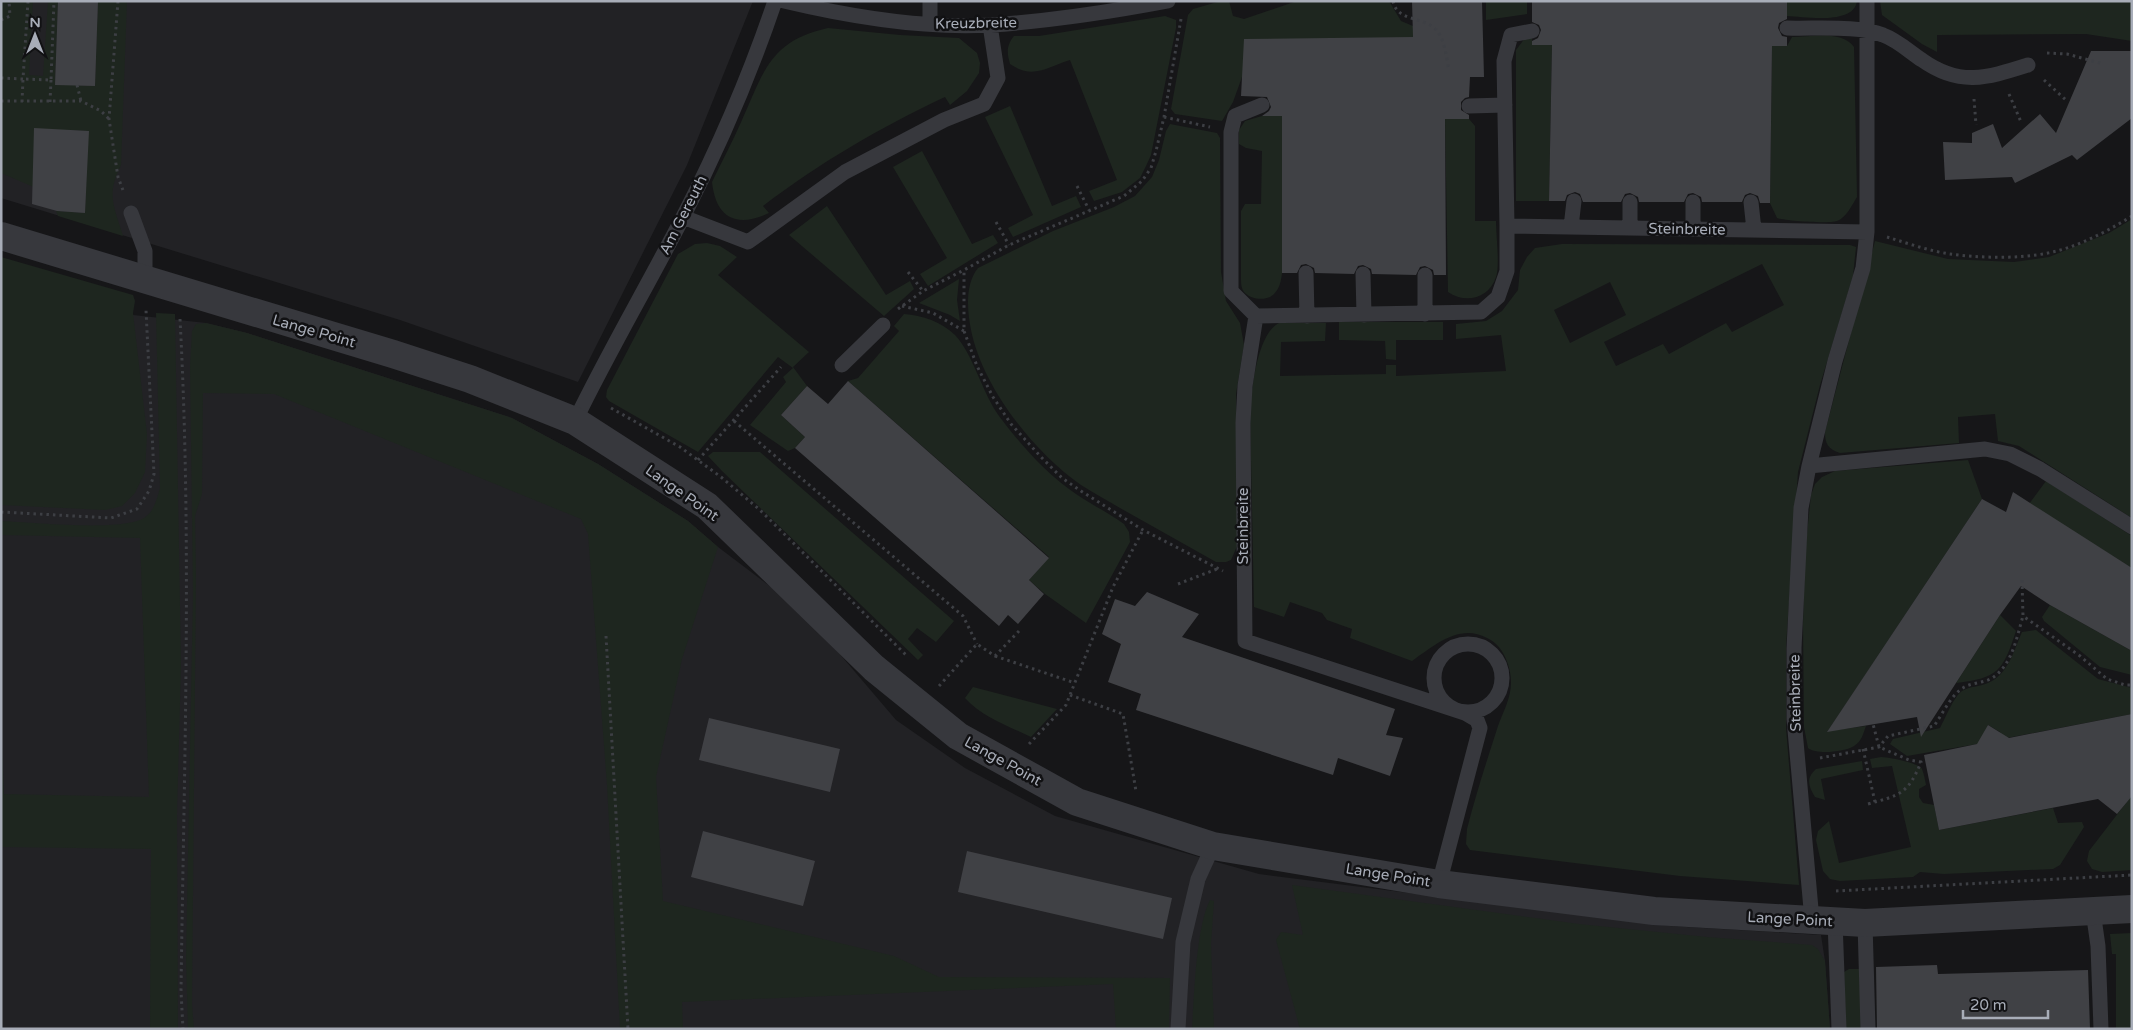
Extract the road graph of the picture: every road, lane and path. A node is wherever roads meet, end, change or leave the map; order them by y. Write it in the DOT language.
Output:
graph roads {
  1 [pos="9,1"];
  2 [pos="28,1"];
  3 [pos="54,1"];
  4 [pos="118,1"];
  5 [pos="775,1"];
  6 [pos="784,1"];
  7 [pos="930,1"];
  8 [pos="1168,1"];
  9 [pos="1392,1"];
  10 [pos="1867,1"];
  11 [pos="1182,11"];
  12 [pos="1,20"];
  13 [pos="930,24"];
  14 [pos="990,25"];
  15 [pos="1788,28"];
  16 [pos="1867,30"];
  17 [pos="1532,31"];
  18 [pos="2028,65"];
  19 [pos="1449,70"];
  20 [pos="1,78"];
  21 [pos="23,78"];
  22 [pos="51,80"];
  23 [pos="77,85"];
  24 [pos="81,101"];
  25 [pos="1,102"];
  26 [pos="22,102"];
  27 [pos="50,102"];
  28 [pos="1262,105"];
  29 [pos="1505,105"];
  30 [pos="1469,106"];
  31 [pos="1164,117"];
  32 [pos="109,119"];
  33 [pos="1231,132"];
  34 [pos="1077,186"];
  35 [pos="1574,201"];
  36 [pos="1630,202"];
  37 [pos="1693,202"];
  38 [pos="1750,202"];
  39 [pos="1089,210"];
  40 [pos="131,213"];
  41 [pos="2132,216"];
  42 [pos="684,217"];
  43 [pos="996,222"];
  44 [pos="1507,226"];
  45 [pos="1571,227"];
  46 [pos="1630,228"];
  47 [pos="1693,229"];
  48 [pos="1754,230"];
  49 [pos="1867,232"];
  50 [pos="1,236"];
  51 [pos="1009,245"];
  52 [pos="964,270"];
  53 [pos="908,272"];
  54 [pos="1306,273"];
  55 [pos="1363,274"];
  56 [pos="1425,275"];
  57 [pos="145,279"];
  58 [pos="179,291"];
  59 [pos="923,291"];
  60 [pos="901,306"];
  61 [pos="1424,314"];
  62 [pos="1364,315"];
  63 [pos="1256,316"];
  64 [pos="1307,316"];
  65 [pos="883,325"];
  66 [pos="964,331"];
  67 [pos="842,365"];
  68 [pos="781,367"];
  69 [pos="575,421"];
  70 [pos="734,421"];
  71 [pos="698,460"];
  72 [pos="1809,466"];
  73 [pos="1,512"];
  74 [pos="2132,526"];
  75 [pos="1143,530"];
  76 [pos="1218,569"];
  77 [pos="2022,580"];
  78 [pos="1244,582"];
  79 [pos="1178,584"];
  80 [pos="2023,616"];
  81 [pos="1019,631"];
  82 [pos="606,636"];
  83 [pos="977,644"];
  84 [pos="995,656"];
  85 [pos="1074,683"];
  86 [pos="2132,685"];
  87 [pos="939,687"];
  88 [pos="1070,695"];
  89 [pos="1455,710"];
  90 [pos="1873,724"];
  91 [pos="1028,745"];
  92 [pos="1879,746"];
  93 [pos="1863,749"];
  94 [pos="1798,763"];
  95 [pos="1137,794"];
  96 [pos="1875,802"];
  97 [pos="1868,804"];
  98 [pos="1213,846"];
  99 [pos="2132,875"];
  100 [pos="1439,884"];
  101 [pos="1836,891"];
  102 [pos="2132,909"];
  103 [pos="2093,911"];
  104 [pos="1824,921"];
  105 [pos="1866,923"];
  106 [pos="183,1029"];
  107 [pos="628,1029"];
  108 [pos="1178,1029"];
  109 [pos="1839,1029"];
  110 [pos="1868,1029"];
  111 [pos="2101,1029"];
  1 -- 12 [label="path"];
  2 -- 21 [label="path"];
  3 -- 22 [label="path"];
  4 -- 32 [label="path"];
  5 -- 42 [label="lane, Am Gereuth"];
  6 -- 13 [label="lane, Kreuzbreite"];
  7 -- 13 [label="lane"];
  8 -- 14 [label="lane, Kreuzbreite"];
  9 -- 19 [label="path"];
  10 -- 16 [label="lane, Steinbreite"];
  11 -- 31 [label="path"];
  13 -- 14 [label="lane, Kreuzbreite"];
  14 -- 42 [label="lane"];
  15 -- 16 [label="lane"];
  16 -- 18 [label="lane"];
  16 -- 49 [label="lane, Steinbreite"];
  17 -- 29 [label="lane"];
  20 -- 21 [label="path"];
  21 -- 22 [label="path"];
  21 -- 26 [label="path"];
  22 -- 27 [label="path"];
  23 -- 24 [label="path"];
  24 -- 27 [label="path"];
  24 -- 32 [label="path"];
  25 -- 26 [label="path"];
  26 -- 27 [label="path"];
  28 -- 33 [label="lane"];
  29 -- 30 [label="lane"];
  29 -- 44 [label="lane"];
  31 -- 33 [label="path"];
  31 -- 39 [label="path"];
  32 -- 40 [label="path"];
  33 -- 63 [label="lane"];
  34 -- 39 [label="path"];
  35 -- 45 [label="lane"];
  36 -- 46 [label="lane"];
  37 -- 47 [label="lane"];
  38 -- 48 [label="lane"];
  39 -- 51 [label="path"];
  40 -- 57 [label="lane"];
  41 -- 49 [label="path"];
  42 -- 69 [label="lane, Am Gereuth"];
  43 -- 51 [label="path"];
  44 -- 45 [label="lane, Steinbreite"];
  44 -- 61 [label="lane"];
  45 -- 46 [label="lane, Steinbreite"];
  46 -- 47 [label="lane, Steinbreite"];
  47 -- 48 [label="lane, Steinbreite"];
  48 -- 49 [label="lane, Steinbreite"];
  49 -- 72 [label="lane, Steinbreite"];
  50 -- 57 [label="street, Lange Point"];
  51 -- 52 [label="path"];
  52 -- 59 [label="path"];
  52 -- 66 [label="path"];
  53 -- 59 [label="path"];
  54 -- 64 [label="lane"];
  55 -- 62 [label="lane"];
  56 -- 61 [label="lane"];
  57 -- 58 [label="street, Lange Point"];
  57 -- 73 [label="path"];
  58 -- 69 [label="street, Lange Point"];
  58 -- 106 [label="path"];
  59 -- 60 [label="path"];
  60 -- 65 [label="path"];
  60 -- 66 [label="path"];
  61 -- 62 [label="lane"];
  62 -- 64 [label="lane"];
  63 -- 64 [label="lane"];
  63 -- 78 [label="lane, Steinbreite"];
  65 -- 67 [label="lane"];
  66 -- 75 [label="path"];
  68 -- 70 [label="path"];
  69 -- 98 [label="street, Lange Point"];
  70 -- 71 [label="path"];
  70 -- 83 [label="path"];
  72 -- 74 [label="lane"];
  72 -- 94 [label="lane, Steinbreite"];
  75 -- 76 [label="path"];
  75 -- 85 [label="path"];
  76 -- 78 [label="path"];
  76 -- 79 [label="path"];
  77 -- 80 [label="path"];
  78 -- 89 [label="lane, Steinbreite"];
  80 -- 86 [label="path"];
  80 -- 92 [label="path"];
  81 -- 84 [label="path"];
  82 -- 107 [label="path"];
  83 -- 84 [label="path"];
  83 -- 87 [label="path"];
  84 -- 85 [label="path"];
  85 -- 88 [label="path"];
  88 -- 91 [label="path"];
  88 -- 95 [label="path"];
  89 -- 89 [label="lane"];
  89 -- 100 [label="lane, Steinbreite"];
  90 -- 92 [label="path"];
  92 -- 93 [label="path"];
  92 -- 96 [label="path"];
  93 -- 94 [label="path"];
  93 -- 96 [label="path"];
  94 -- 104 [label="lane, Steinbreite"];
  96 -- 97 [label="path"];
  98 -- 100 [label="street, Lange Point"];
  98 -- 108 [label="lane"];
  99 -- 101 [label="path, Lange Point"];
  100 -- 104 [label="street, Lange Point"];
  102 -- 103 [label="street, Lange Point"];
  103 -- 105 [label="street, Lange Point"];
  103 -- 111 [label="lane"];
  104 -- 105 [label="street, Lange Point"];
  104 -- 109 [label="lane, Steinbreite"];
  105 -- 110 [label="lane"];
}
